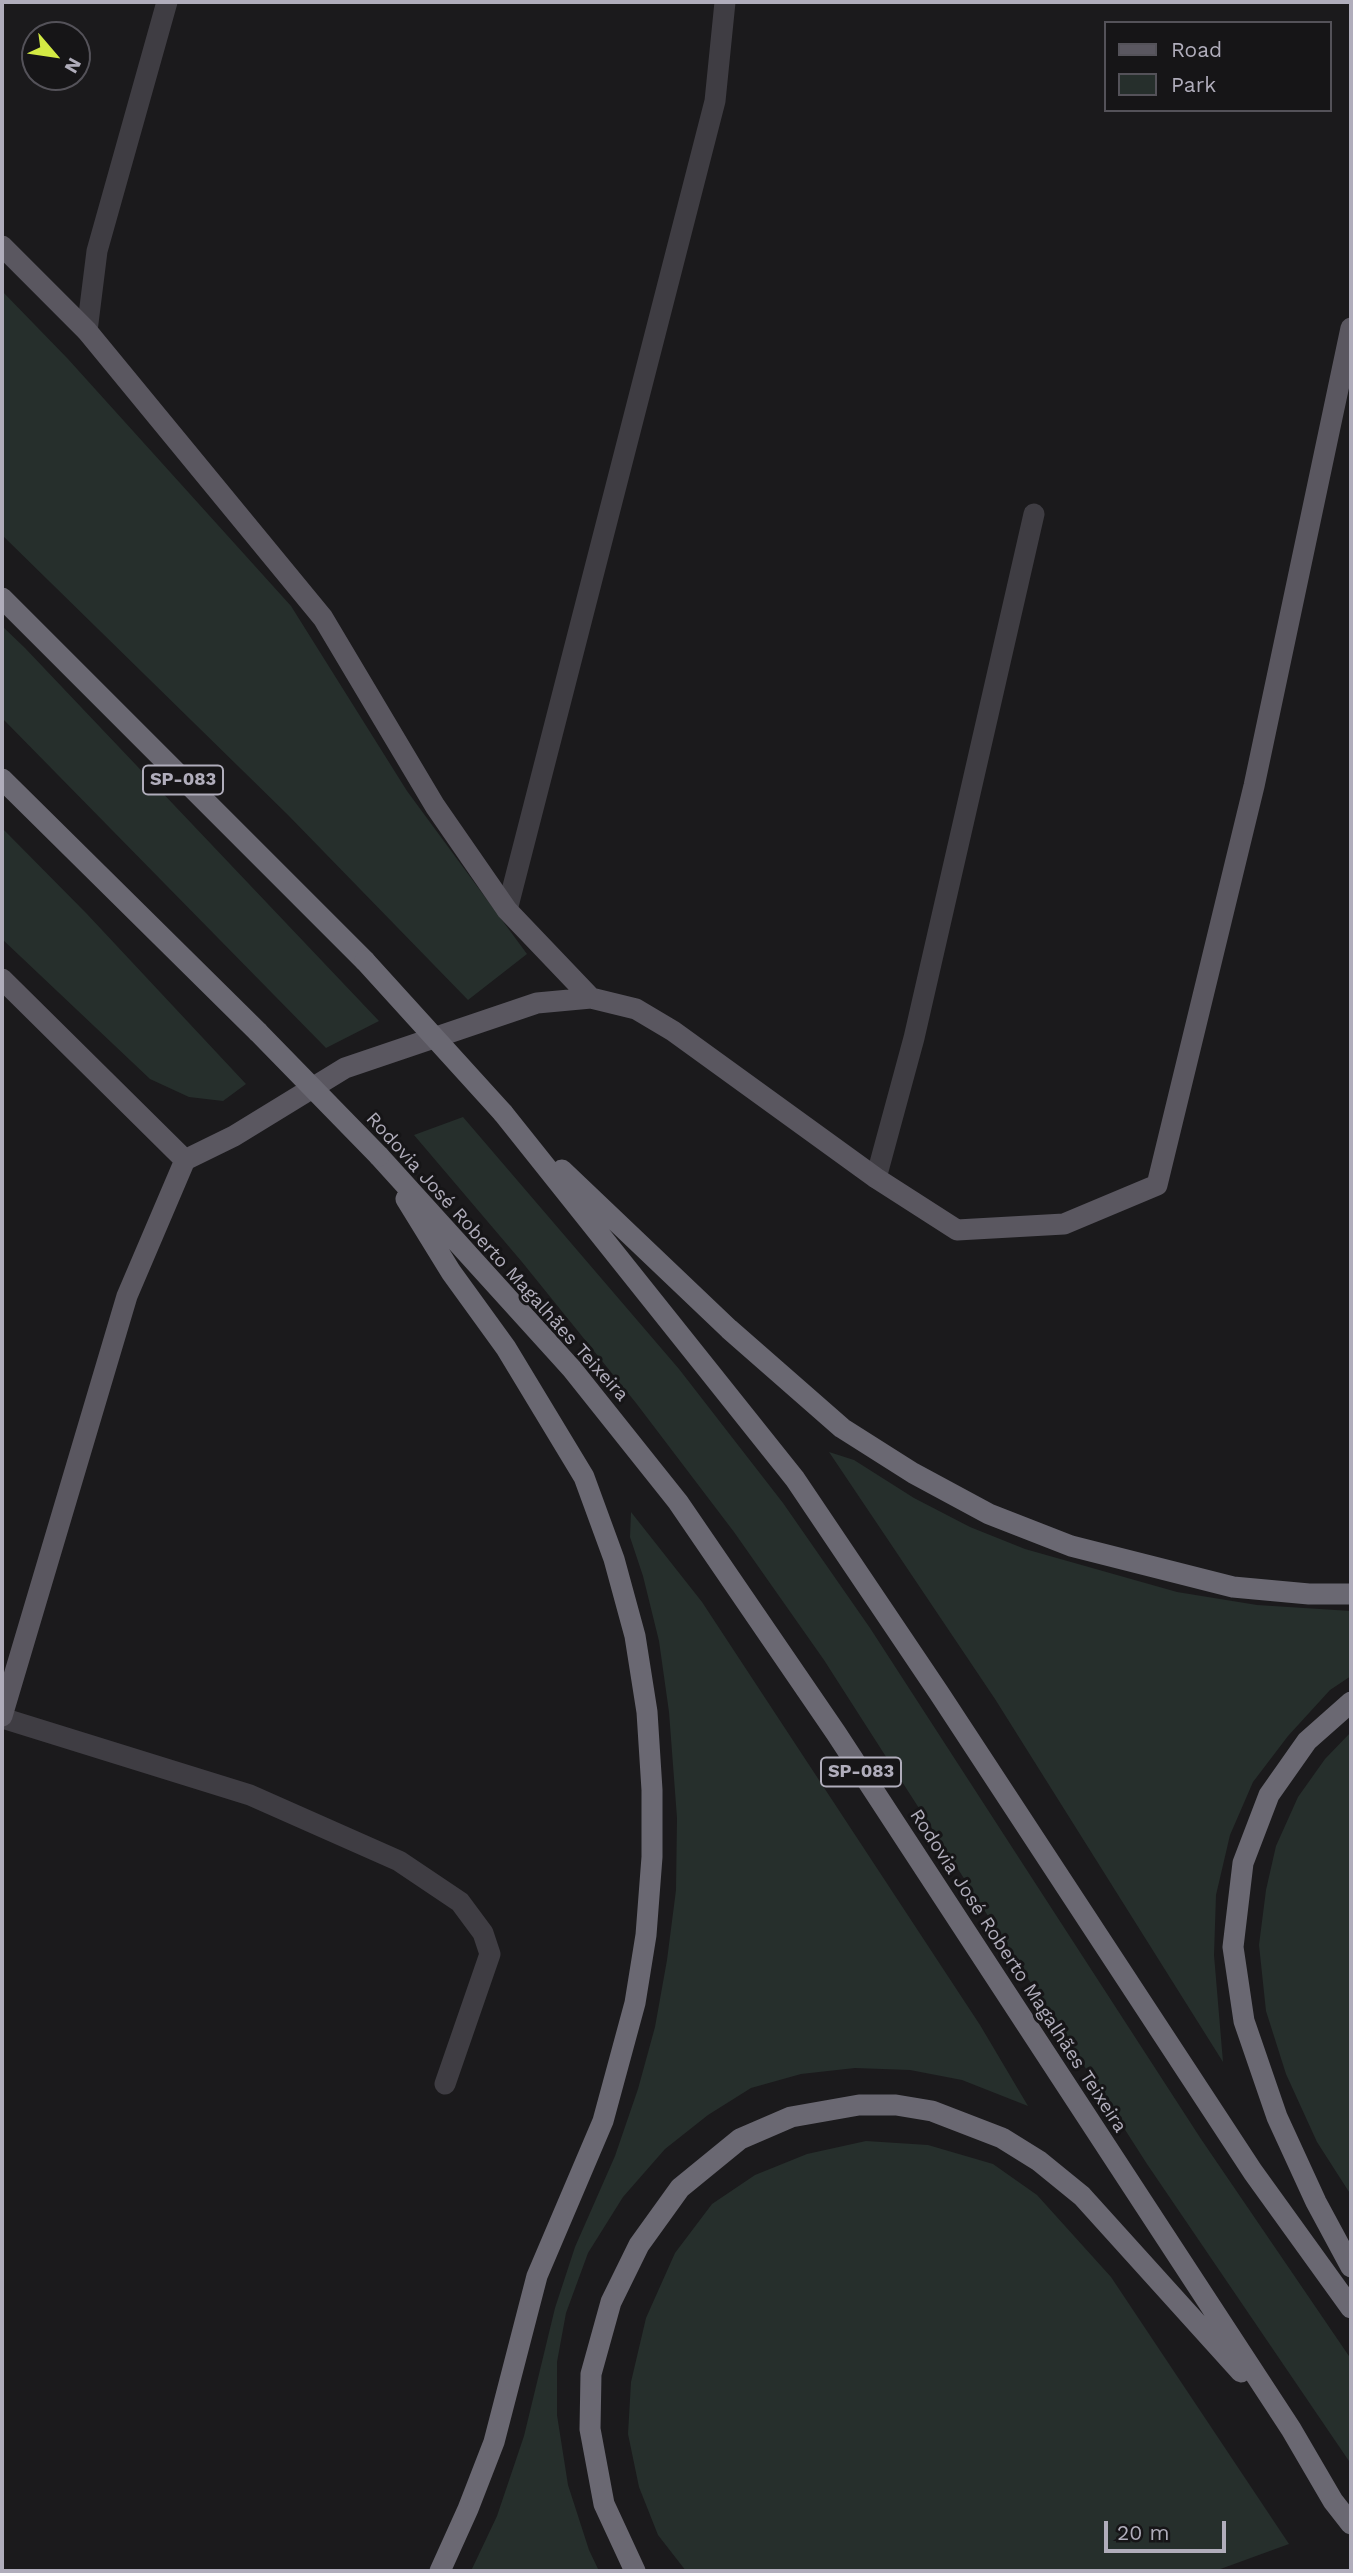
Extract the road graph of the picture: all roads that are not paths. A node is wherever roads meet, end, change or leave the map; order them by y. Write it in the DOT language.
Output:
graph roads {
  1 [pos="167,2"];
  2 [pos="725,2"];
  3 [pos="2,246"];
  4 [pos="1351,328"];
  5 [pos="87,331"];
  6 [pos="1034,514"];
  7 [pos="2,598"];
  8 [pos="2,779"];
  9 [pos="507,910"];
  10 [pos="2,979"];
  11 [pos="591,998"];
  12 [pos="503,1113"];
  13 [pos="379,1156"];
  14 [pos="185,1160"];
  15 [pos="876,1178"];
  16 [pos="1351,1594"];
  17 [pos="1351,1702"];
  18 [pos="2,1717"];
  19 [pos="445,2084"];
  20 [pos="1351,2267"];
  21 [pos="1351,2308"];
  22 [pos="1291,2429"];
  23 [pos="1351,2524"];
  24 [pos="440,2571"];
  25 [pos="635,2571"];
  1 -- 5 [label="street"];
  2 -- 9 [label="street"];
  3 -- 5 [label="main road"];
  4 -- 15 [label="main road"];
  5 -- 9 [label="main road"];
  6 -- 15 [label="street"];
  7 -- 12 [label="highway, SP-083, bridge"];
  8 -- 13 [label="highway, Rodovia José Roberto Magalhães Teixeira / SP-083, bridge"];
  9 -- 11 [label="main road"];
  10 -- 14 [label="main road"];
  11 -- 14 [label="main road"];
  11 -- 15 [label="main road"];
  12 -- 16 [label="highway"];
  12 -- 21 [label="highway, SP-083"];
  13 -- 22 [label="highway, Rodovia José Roberto Magalhães Teixeira / SP-083"];
  13 -- 24 [label="highway"];
  14 -- 18 [label="main road"];
  17 -- 20 [label="highway"];
  18 -- 19 [label="street"];
  22 -- 23 [label="highway, Rodovia José Roberto Magalhães Teixeira / SP-083"];
  22 -- 25 [label="highway"];
}
